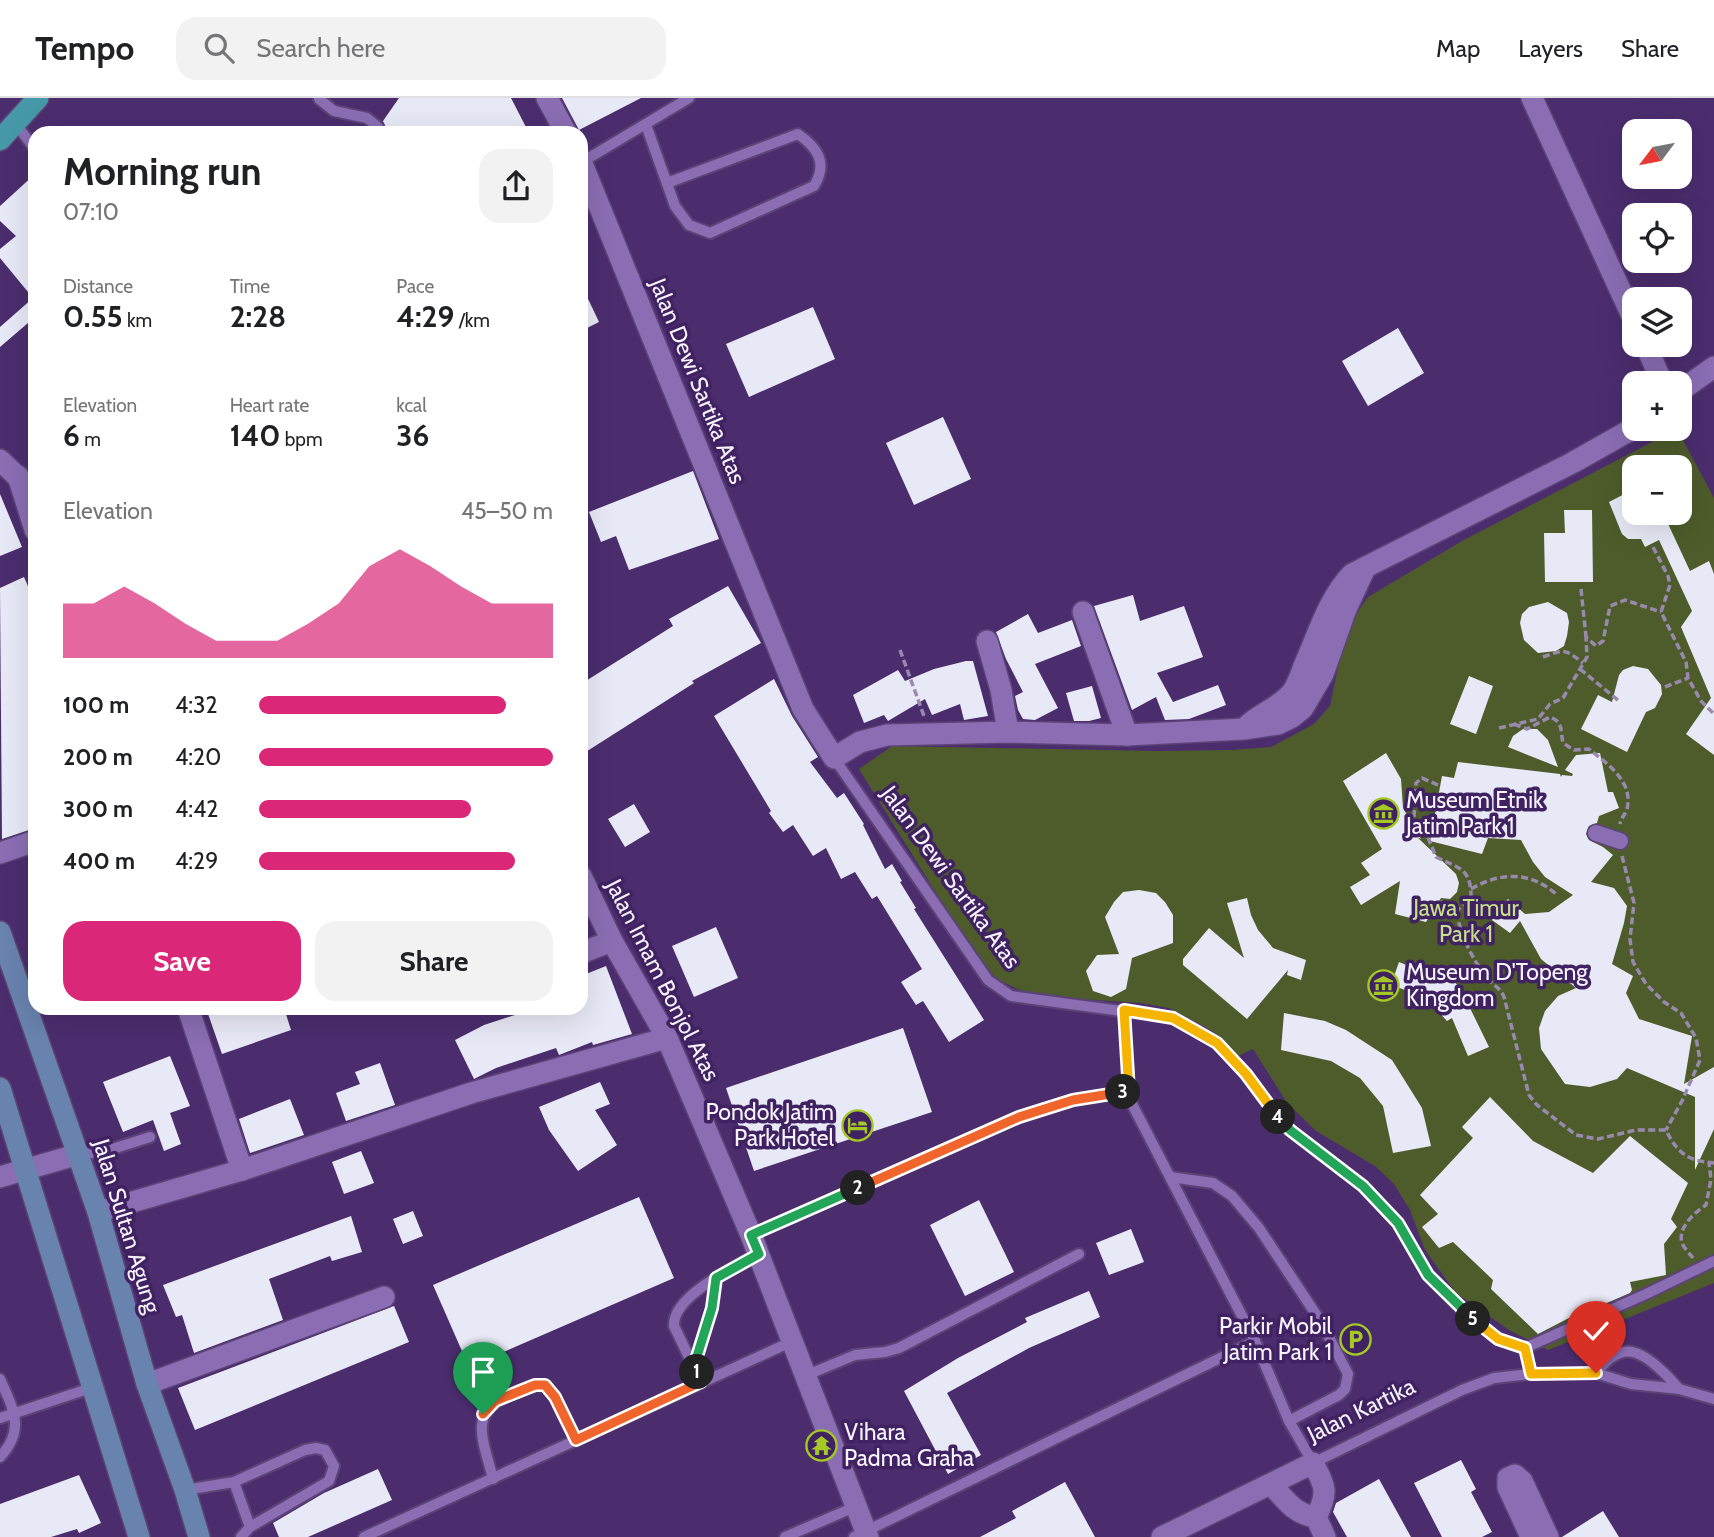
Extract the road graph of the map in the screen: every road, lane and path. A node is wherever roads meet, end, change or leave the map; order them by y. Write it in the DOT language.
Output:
graph roads {
  1 [pos="38,98"];
  2 [pos="547,98"];
  3 [pos="689,98"];
  4 [pos="1532,98"];
  5 [pos="319,99"];
  6 [pos="15,123"];
  7 [pos="646,125"];
  8 [pos="377,126"];
  9 [pos="562,126"];
  10 [pos="0,140"];
  11 [pos="28,140"];
  12 [pos="588,158"];
  13 [pos="588,179"];
  14 [pos="667,183"];
  15 [pos="1622,294"];
  16 [pos="1714,367"];
  17 [pos="1692,383"];
  18 [pos="1622,435"];
  19 [pos="0,460"];
  20 [pos="18,476"];
  21 [pos="28,487"];
  22 [pos="28,508"];
  23 [pos="1653,547"];
  24 [pos="1581,589"];
  25 [pos="1083,612"];
  26 [pos="1661,612"];
  27 [pos="1586,637"];
  28 [pos="986,641"];
  29 [pos="900,650"];
  30 [pos="1543,657"];
  31 [pos="1583,663"];
  32 [pos="1580,669"];
  33 [pos="1688,678"];
  34 [pos="1665,687"];
  35 [pos="1619,701"];
  36 [pos="1714,714"];
  37 [pos="1514,724"];
  38 [pos="1499,728"];
  39 [pos="1008,732"];
  40 [pos="931,734"];
  41 [pos="1127,735"];
  42 [pos="834,758"];
  43 [pos="1437,785"];
  44 [pos="1596,833"];
  45 [pos="1619,841"];
  46 [pos="28,843"];
  47 [pos="0,853"];
  48 [pos="1471,889"];
  49 [pos="588,891"];
  50 [pos="1556,894"];
  51 [pos="1440,901"];
  52 [pos="1456,912"];
  53 [pos="0,932"];
  54 [pos="612,941"];
  55 [pos="588,950"];
  56 [pos="1124,1010"];
  57 [pos="28,1011"];
  58 [pos="30,1015"];
  59 [pos="190,1015"];
  60 [pos="667,1038"];
  61 [pos="0,1088"];
  62 [pos="1129,1092"];
  63 [pos="1665,1130"];
  64 [pos="150,1137"];
  65 [pos="79,1154"];
  66 [pos="1711,1163"];
  67 [pos="27,1169"];
  68 [pos="242,1170"];
  69 [pos="0,1177"];
  70 [pos="1170,1177"];
  71 [pos="98,1212"];
  72 [pos="755,1244"];
  73 [pos="1682,1244"];
  74 [pos="1079,1254"];
  75 [pos="1714,1261"];
  76 [pos="716,1278"];
  77 [pos="384,1297"];
  78 [pos="793,1340"];
  79 [pos="1255,1341"];
  80 [pos="1525,1348"];
  81 [pos="694,1366"];
  82 [pos="1596,1373"];
  83 [pos="1531,1374"];
  84 [pos="807,1375"];
  85 [pos="0,1379"];
  86 [pos="701,1382"];
  87 [pos="147,1384"];
  88 [pos="94,1387"];
  89 [pos="1679,1389"];
  90 [pos="1714,1399"];
  91 [pos="14,1413"];
  92 [pos="0,1418"];
  93 [pos="1289,1421"];
  94 [pos="576,1440"];
  95 [pos="0,1457"];
  96 [pos="1313,1463"];
  97 [pos="493,1479"];
  98 [pos="234,1482"];
  99 [pos="1272,1485"];
  100 [pos="185,1490"];
  101 [pos="857,1506"];
  102 [pos="1316,1517"];
  103 [pos="250,1527"];
  104 [pos="863,1535"];
  105 [pos="139,1537"];
  106 [pos="199,1537"];
  107 [pos="241,1537"];
  108 [pos="364,1537"];
  109 [pos="785,1537"];
  110 [pos="1162,1537"];
  111 [pos="1325,1537"];
  112 [pos="1531,1537"];
  113 [pos="1548,1537"];
  1 -- 6 [label="main road"];
  2 -- 9 [label="street"];
  3 -- 7 [label="lane"];
  4 -- 15 [label="street"];
  5 -- 8 [label="lane"];
  6 -- 10 [label="main road"];
  6 -- 11 [label="lane"];
  7 -- 12 [label="lane"];
  7 -- 14 [label="lane"];
  13 -- 42 [label="street, Jalan Dewi Sartika Atas"];
  14 -- 14 [label="lane"];
  16 -- 17 [label="street"];
  18 -- 41 [label="street"];
  19 -- 20 [label="street"];
  20 -- 21 [label="street"];
  20 -- 22 [label="street"];
  23 -- 26 [label="path"];
  24 -- 27 [label="path"];
  25 -- 41 [label="street"];
  26 -- 27 [label="path"];
  26 -- 33 [label="path"];
  27 -- 31 [label="path"];
  28 -- 39 [label="street"];
  29 -- 40 [label="path"];
  30 -- 31 [label="path"];
  31 -- 32 [label="path"];
  32 -- 35 [label="path"];
  32 -- 37 [label="path"];
  33 -- 34 [label="path"];
  33 -- 36 [label="path"];
  37 -- 38 [label="path"];
  37 -- 45 [label="path"];
  39 -- 40 [label="street"];
  39 -- 41 [label="street"];
  40 -- 42 [label="street"];
  42 -- 56 [label="lane, Jalan Dewi Sartika Atas"];
  43 -- 48 [label="path"];
  44 -- 45 [label="street"];
  45 -- 63 [label="path"];
  46 -- 47 [label="street"];
  48 -- 50 [label="path"];
  48 -- 52 [label="path"];
  49 -- 54 [label="street, Jalan Imam Bonjol Atas"];
  51 -- 52 [label="path"];
  52 -- 63 [label="path"];
  53 -- 57 [label="main road, Jalan Sultan Agung"];
  54 -- 55 [label="street"];
  54 -- 60 [label="street, Jalan Imam Bonjol Atas"];
  56 -- 62 [label="lane"];
  56 -- 80 [label="lane, Jalan Dewi Sartika Atas"];
  58 -- 65 [label="main road, Jalan Sultan Agung"];
  59 -- 68 [label="street"];
  60 -- 68 [label="street"];
  60 -- 72 [label="street, Jalan Imam Bonjol Atas"];
  61 -- 67 [label="main road"];
  62 -- 70 [label="lane"];
  62 -- 72 [label="lane"];
  63 -- 66 [label="path"];
  64 -- 65 [label="lane"];
  65 -- 67 [label="street"];
  65 -- 71 [label="main road, Jalan Sultan Agung"];
  66 -- 73 [label="path"];
  67 -- 69 [label="street"];
  67 -- 88 [label="main road"];
  68 -- 71 [label="street"];
  70 -- 79 [label="lane"];
  70 -- 93 [label="lane"];
  71 -- 87 [label="main road, Jalan Sultan Agung"];
  72 -- 76 [label="lane"];
  72 -- 78 [label="street, Jalan Imam Bonjol Atas"];
  74 -- 84 [label="lane"];
  75 -- 80 [label="lane"];
  76 -- 81 [label="lane"];
  76 -- 81 [label="lane"];
  77 -- 87 [label="street"];
  78 -- 84 [label="street, Jalan Imam Bonjol Atas"];
  78 -- 86 [label="lane"];
  79 -- 93 [label="lane"];
  79 -- 104 [label="lane"];
  80 -- 83 [label="lane"];
  81 -- 86 [label="lane"];
  82 -- 83 [label="lane, Jalan Kartika"];
  82 -- 89 [label="lane, Jalan Kartika"];
  82 -- 89 [label="lane, Jalan Kartika"];
  83 -- 96 [label="lane, Jalan Kartika"];
  84 -- 101 [label="street, Jalan Imam Bonjol Atas"];
  85 -- 91 [label="lane"];
  86 -- 94 [label="lane"];
  87 -- 100 [label="main road, Jalan Sultan Agung"];
  88 -- 91 [label="lane"];
  88 -- 105 [label="main road"];
  89 -- 90 [label="lane, Jalan Kartika"];
  91 -- 92 [label="lane"];
  91 -- 95 [label="lane"];
  93 -- 96 [label="lane"];
  94 -- 97 [label="lane"];
  94 -- 97 [label="lane"];
  96 -- 99 [label="street, Jalan Kartika"];
  96 -- 102 [label="street"];
  97 -- 108 [label="lane"];
  98 -- 100 [label="lane"];
  98 -- 103 [label="lane"];
  98 -- 103 [label="lane"];
  99 -- 102 [label="street"];
  99 -- 110 [label="street, Jalan Kartika"];
  100 -- 106 [label="main road, Jalan Sultan Agung"];
  101 -- 104 [label="street, Jalan Imam Bonjol Atas"];
  101 -- 109 [label="lane"];
  102 -- 111 [label="street"];
  103 -- 107 [label="lane"];
  112 -- 113 [label="street"];
}
